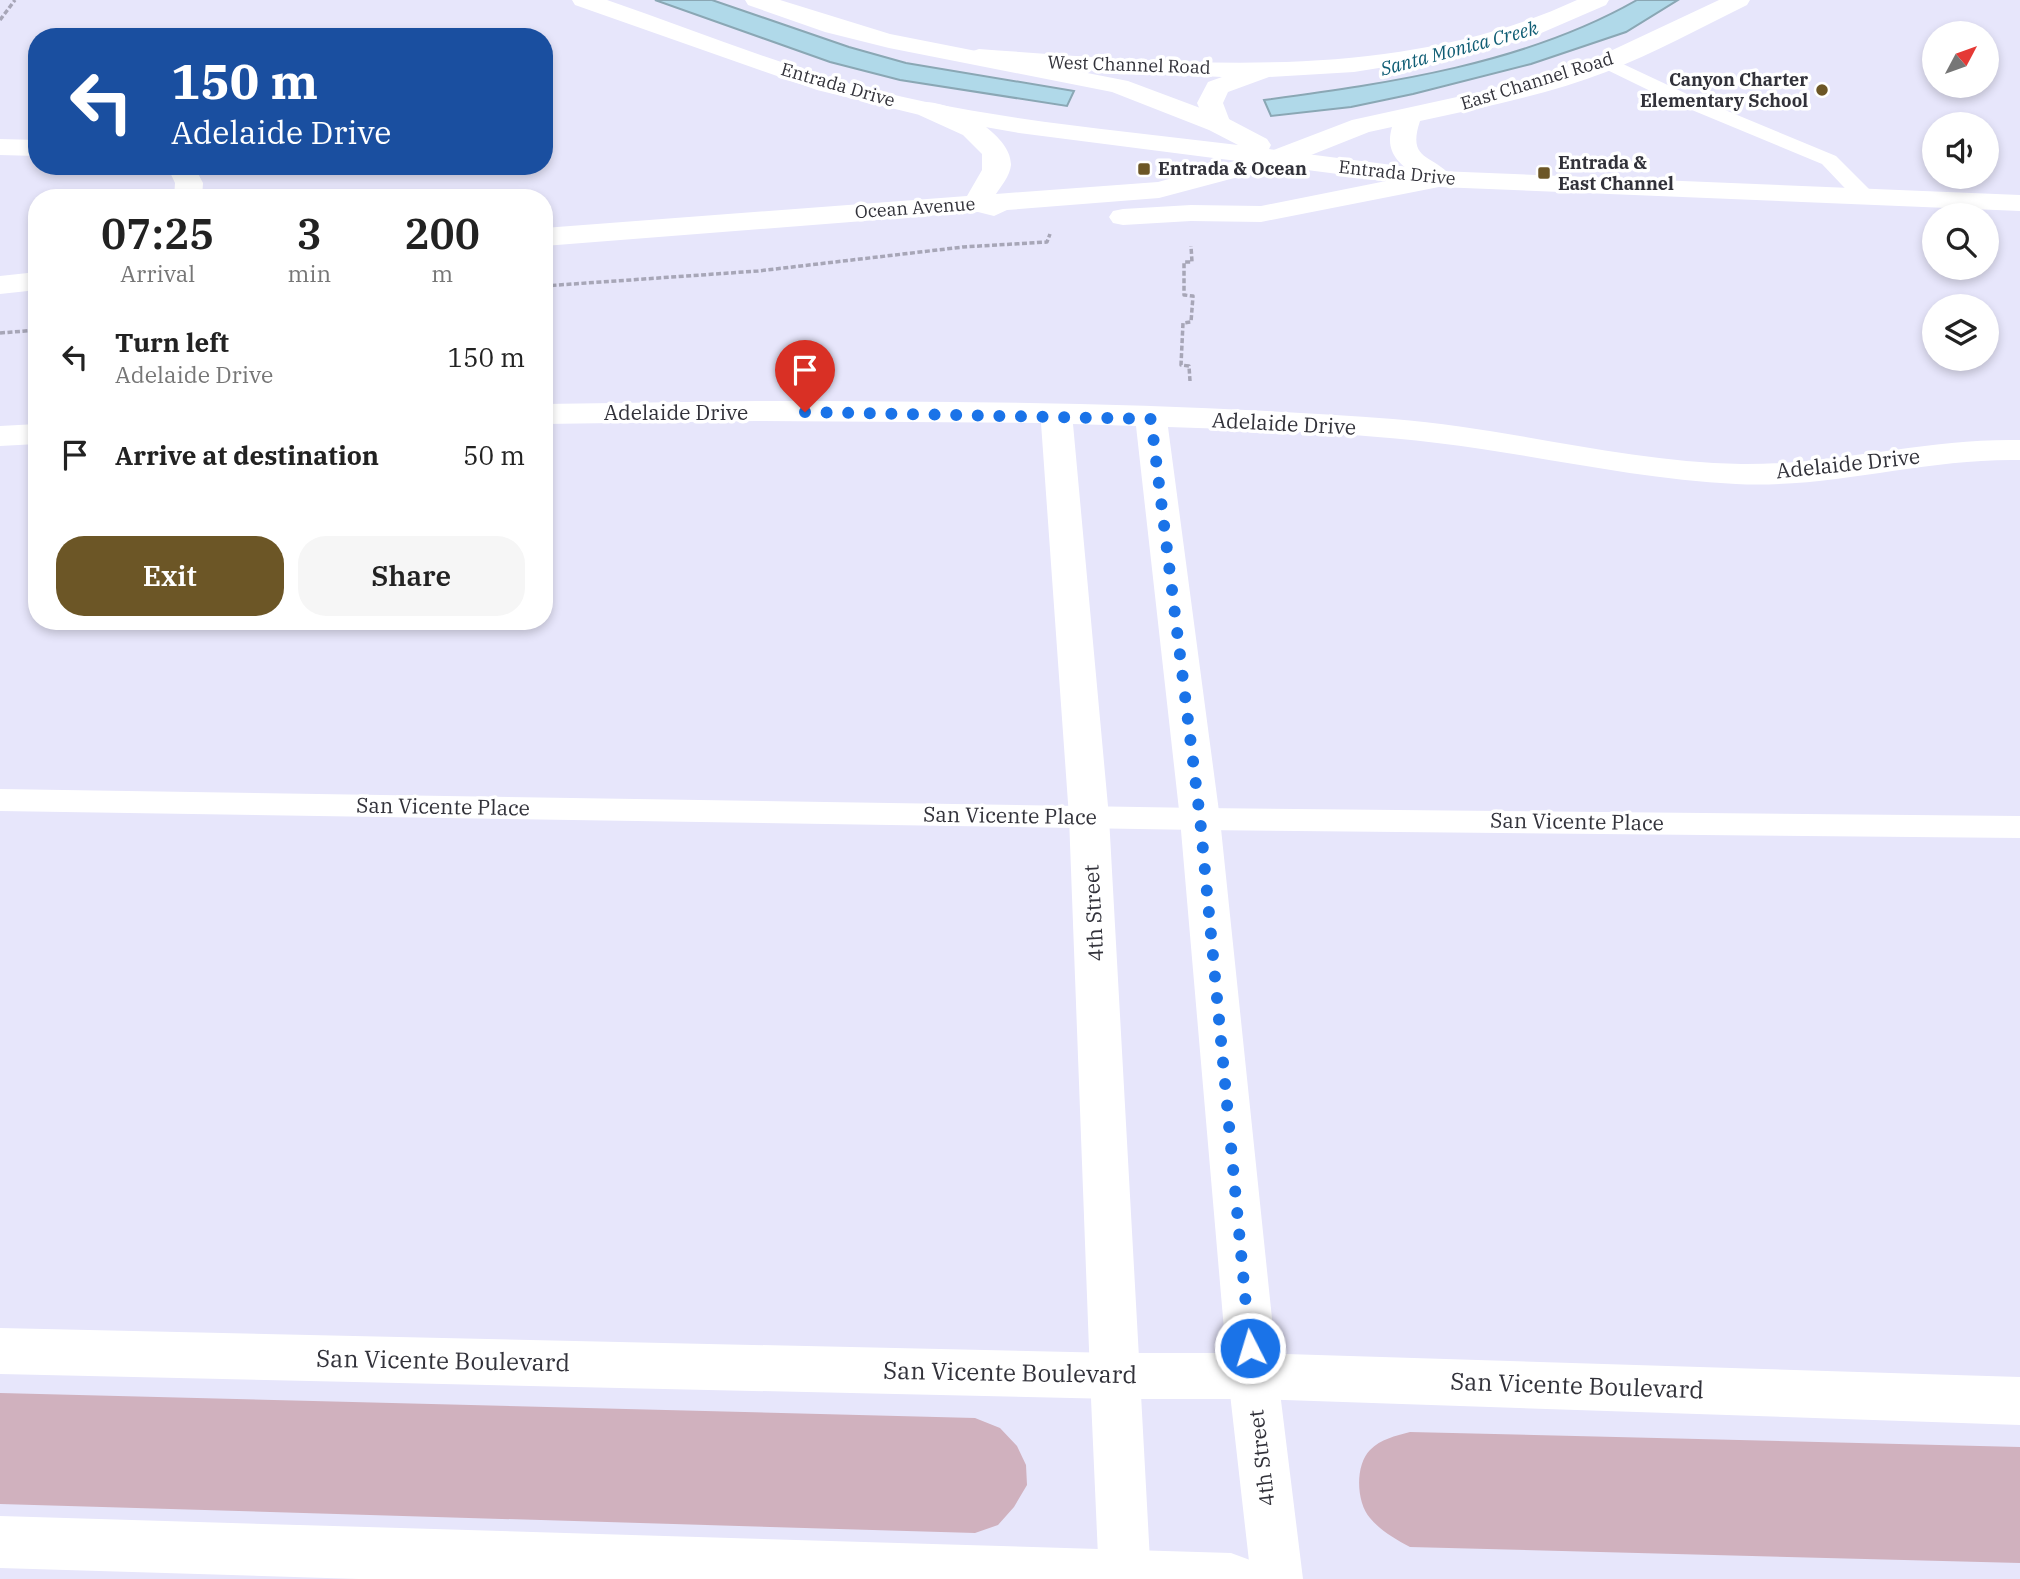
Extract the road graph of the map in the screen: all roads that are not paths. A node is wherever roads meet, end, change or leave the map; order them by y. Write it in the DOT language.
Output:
graph roads {
  1 [pos="584,0"];
  2 [pos="757,0"];
  3 [pos="1597,0"];
  4 [pos="1738,0"];
  5 [pos="979,57"];
  6 [pos="1606,62"];
  7 [pos="1280,68"];
  8 [pos="928,109"];
  9 [pos="1409,116"];
  10 [pos="1218,124"];
  11 [pos="0,147"];
  12 [pos="28,148"];
  13 [pos="1281,157"];
  14 [pos="1439,179"];
  15 [pos="1866,197"];
  16 [pos="976,203"];
  17 [pos="2020,203"];
  18 [pos="553,236"];
  19 [pos="28,282"];
  20 [pos="0,285"];
  21 [pos="553,414"];
  22 [pos="1056,415"];
  23 [pos="1151,419"];
  24 [pos="28,434"];
  25 [pos="0,436"];
  26 [pos="2020,450"];
  27 [pos="0,800"];
  28 [pos="1089,817"];
  29 [pos="1200,818"];
  30 [pos="2020,827"];
  31 [pos="0,1351"];
  32 [pos="1115,1376"];
  33 [pos="1252,1376"];
  34 [pos="2020,1401"];
  35 [pos="0,1542"];
  36 [pos="1125,1577"];
  37 [pos="1231,1579"];
  38 [pos="1277,1579"];
  1 -- 8 [label="street, Entrada Drive"];
  2 -- 5 [label="street, West Channel Road"];
  3 -- 7 [label="street, West Channel Road"];
  4 -- 6 [label="street, East Channel Road"];
  5 -- 7 [label="street, West Channel Road"];
  5 -- 10 [label="street, West Channel Road"];
  6 -- 9 [label="street, East Channel Road"];
  6 -- 15 [label="lane"];
  7 -- 10 [label="street, West Channel Road"];
  8 -- 13 [label="street, Entrada Drive"];
  8 -- 16 [label="street"];
  9 -- 13 [label="street, East Channel Road"];
  9 -- 14 [label="street"];
  10 -- 13 [label="street, West Channel Road"];
  11 -- 12 [label="street"];
  13 -- 14 [label="street, Entrada Drive"];
  13 -- 16 [label="street, Ocean Avenue"];
  14 -- 15 [label="street, Entrada Drive"];
  14 -- 16 [label="street"];
  15 -- 17 [label="street, Entrada Drive"];
  16 -- 18 [label="street, Ocean Avenue"];
  19 -- 20 [label="street"];
  21 -- 22 [label="street, Adelaide Drive"];
  22 -- 23 [label="street, Adelaide Drive"];
  22 -- 28 [label="street, 4th Street"];
  23 -- 26 [label="street, Adelaide Drive"];
  23 -- 29 [label="street, 4th Street"];
  24 -- 25 [label="street"];
  27 -- 28 [label="lane, San Vicente Place"];
  28 -- 29 [label="lane, San Vicente Place"];
  28 -- 32 [label="street, 4th Street"];
  29 -- 30 [label="lane, San Vicente Place"];
  29 -- 33 [label="street, 4th Street"];
  31 -- 32 [label="street, San Vicente Boulevard"];
  32 -- 33 [label="street, San Vicente Boulevard"];
  32 -- 36 [label="street, 4th Street"];
  33 -- 34 [label="street, San Vicente Boulevard"];
  33 -- 38 [label="street, 4th Street"];
  35 -- 36 [label="street"];
  36 -- 37 [label="street"];
}
